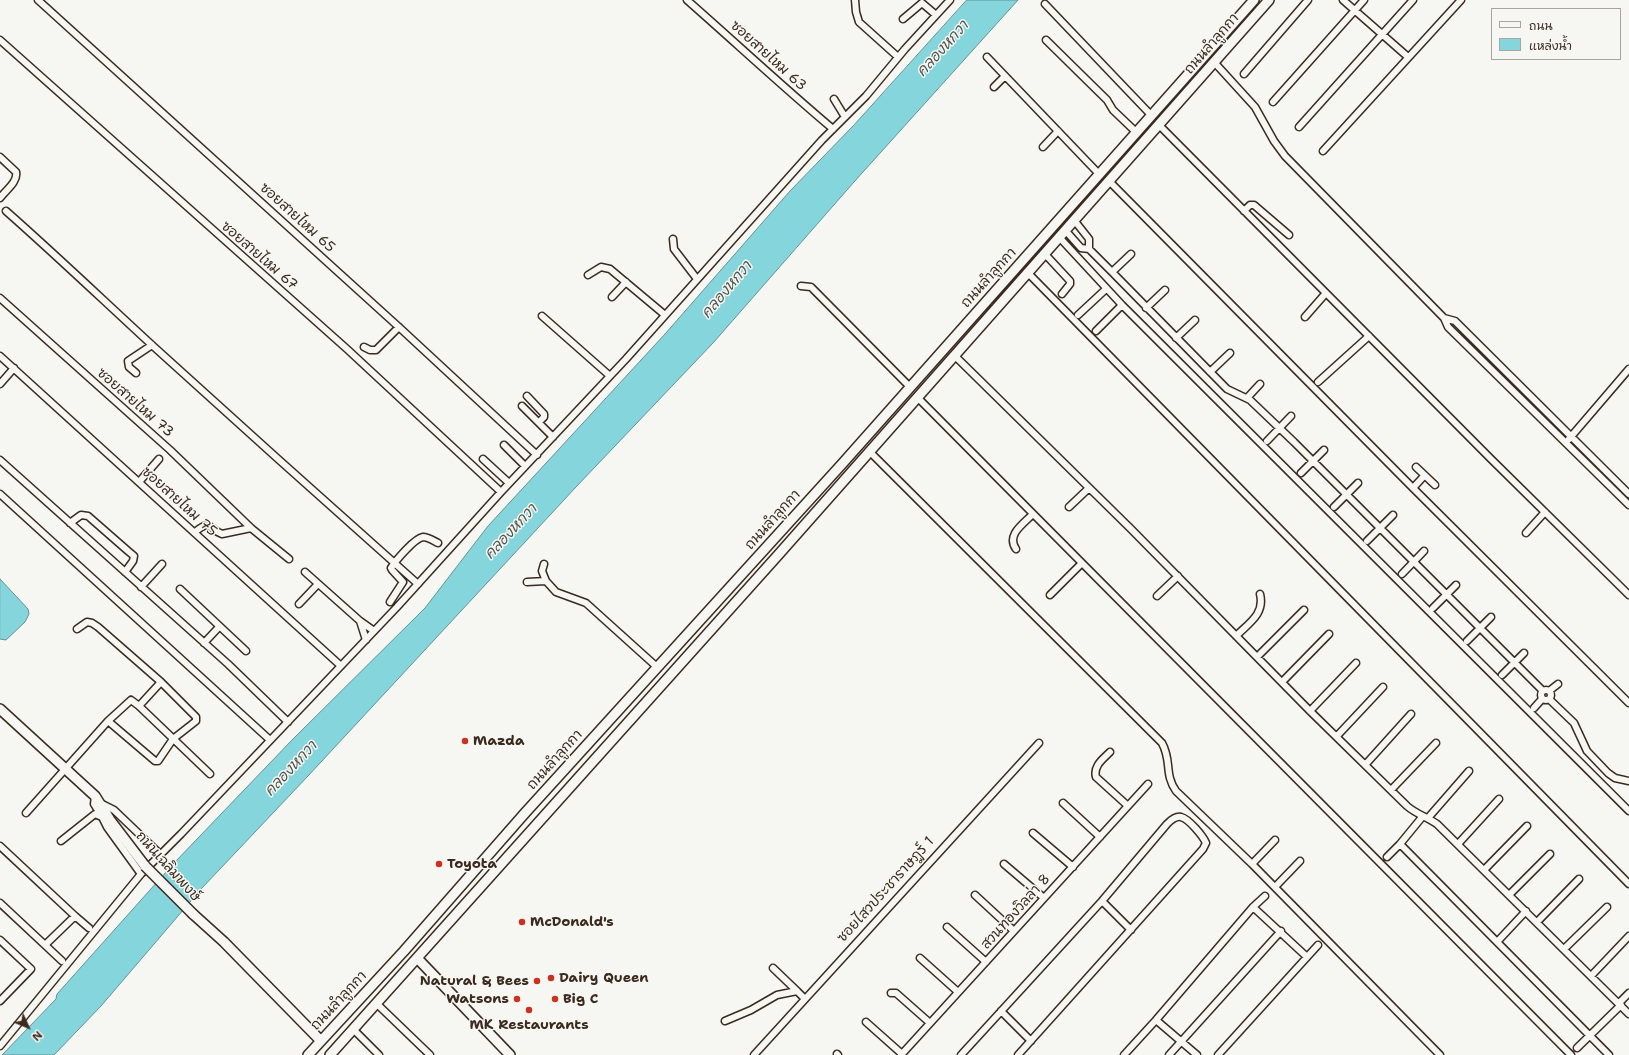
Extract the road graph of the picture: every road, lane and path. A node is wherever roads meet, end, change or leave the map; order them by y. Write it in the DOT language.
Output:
graph roads {
  1 [pos="38,0"];
  2 [pos="687,0"];
  3 [pos="855,0"];
  4 [pos="950,0"];
  5 [pos="1254,0"];
  6 [pos="1269,0"];
  7 [pos="1308,0"];
  8 [pos="1343,0"];
  9 [pos="1364,0"];
  10 [pos="1413,0"];
  11 [pos="1461,0"];
  12 [pos="1045,4"];
  13 [pos="1354,10"];
  14 [pos="936,15"];
  15 [pos="903,19"];
  16 [pos="1382,34"];
  17 [pos="0,40"];
  18 [pos="1046,40"];
  19 [pos="898,57"];
  20 [pos="986,57"];
  21 [pos="1408,57"];
  22 [pos="1214,62"];
  23 [pos="1244,74"];
  24 [pos="1005,76"];
  25 [pos="994,87"];
  26 [pos="834,99"];
  27 [pos="1273,102"];
  28 [pos="1151,115"];
  29 [pos="845,117"];
  30 [pos="1159,125"];
  31 [pos="1299,127"];
  32 [pos="833,129"];
  33 [pos="1058,131"];
  34 [pos="1136,132"];
  35 [pos="1043,146"];
  36 [pos="1323,151"];
  37 [pos="0,156"];
  38 [pos="1099,174"];
  39 [pos="1110,181"];
  40 [pos="0,198"];
  41 [pos="1244,211"];
  42 [pos="6,212"];
  43 [pos="1074,220"];
  44 [pos="1065,230"];
  45 [pos="1289,235"];
  46 [pos="1058,237"];
  47 [pos="673,239"];
  48 [pos="1089,250"];
  49 [pos="1044,253"];
  50 [pos="1131,254"];
  51 [pos="1028,272"];
  52 [pos="1112,272"];
  53 [pos="588,275"];
  54 [pos="697,279"];
  55 [pos="626,282"];
  56 [pos="801,286"];
  57 [pos="1106,289"];
  58 [pos="1165,290"];
  59 [pos="1326,293"];
  60 [pos="1062,294"];
  61 [pos="612,297"];
  62 [pos="0,298"];
  63 [pos="1122,305"];
  64 [pos="1146,308"];
  65 [pos="665,315"];
  66 [pos="1078,315"];
  67 [pos="542,316"];
  68 [pos="1304,316"];
  69 [pos="1444,318"];
  70 [pos="1195,320"];
  71 [pos="399,327"];
  72 [pos="1096,331"];
  73 [pos="1369,336"];
  74 [pos="1176,338"];
  75 [pos="152,345"];
  76 [pos="364,347"];
  77 [pos="1230,353"];
  78 [pos="954,355"];
  79 [pos="0,356"];
  80 [pos="1496,362"];
  81 [pos="14,368"];
  82 [pos="1490,368"];
  83 [pos="1629,369"];
  84 [pos="1210,372"];
  85 [pos="136,373"];
  86 [pos="610,376"];
  87 [pos="1318,382"];
  88 [pos="0,384"];
  89 [pos="1260,384"];
  90 [pos="910,387"];
  91 [pos="1528,394"];
  92 [pos="527,396"];
  93 [pos="917,397"];
  94 [pos="1247,398"];
  95 [pos="1522,400"];
  96 [pos="522,406"];
  97 [pos="1291,416"];
  98 [pos="539,422"];
  99 [pos="1279,428"];
  100 [pos="554,438"];
  101 [pos="1571,438"];
  102 [pos="1267,441"];
  103 [pos="1566,443"];
  104 [pos="504,445"];
  105 [pos="1324,450"];
  106 [pos="868,451"];
  107 [pos="537,455"];
  108 [pos="159,459"];
  109 [pos="483,459"];
  110 [pos="0,460"];
  111 [pos="1313,461"];
  112 [pos="525,466"];
  113 [pos="1416,467"];
  114 [pos="1301,473"];
  115 [pos="1424,476"];
  116 [pos="139,482"];
  117 [pos="509,483"];
  118 [pos="1358,483"];
  119 [pos="1435,485"];
  120 [pos="1089,488"];
  121 [pos="1413,488"];
  122 [pos="501,492"];
  123 [pos="0,494"];
  124 [pos="1347,494"];
  125 [pos="1629,494"];
  126 [pos="1629,505"];
  127 [pos="1069,507"];
  128 [pos="1334,507"];
  129 [pos="1545,512"];
  130 [pos="1033,514"];
  131 [pos="1393,515"];
  132 [pos="70,523"];
  133 [pos="251,528"];
  134 [pos="1380,528"];
  135 [pos="195,532"];
  136 [pos="1526,533"];
  137 [pos="1367,541"];
  138 [pos="438,543"];
  139 [pos="1016,549"];
  140 [pos="1424,551"];
  141 [pos="289,559"];
  142 [pos="1414,562"];
  143 [pos="394,563"];
  144 [pos="1082,563"];
  145 [pos="162,564"];
  146 [pos="544,564"];
  147 [pos="125,572"];
  148 [pos="305,572"];
  149 [pos="1402,574"];
  150 [pos="1178,576"];
  151 [pos="546,581"];
  152 [pos="527,582"];
  153 [pos="318,584"];
  154 [pos="418,584"];
  155 [pos="1456,584"];
  156 [pos="141,587"];
  157 [pos="180,589"];
  158 [pos="1260,594"];
  159 [pos="1050,595"];
  160 [pos="1446,595"];
  161 [pos="1629,595"];
  162 [pos="1157,596"];
  163 [pos="390,602"];
  164 [pos="299,604"];
  165 [pos="1434,608"];
  166 [pos="1304,610"];
  167 [pos="1491,618"];
  168 [pos="360,621"];
  169 [pos="219,627"];
  170 [pos="77,629"];
  171 [pos="1480,629"];
  172 [pos="374,631"];
  173 [pos="1328,634"];
  174 [pos="1236,636"];
  175 [pos="366,640"];
  176 [pos="1467,642"];
  177 [pos="204,643"];
  178 [pos="246,651"];
  179 [pos="1524,653"];
  180 [pos="1257,657"];
  181 [pos="1356,663"];
  182 [pos="1514,663"];
  183 [pos="341,666"];
  184 [pos="657,668"];
  185 [pos="1502,675"];
  186 [pos="161,682"];
  187 [pos="1282,682"];
  188 [pos="1558,684"];
  189 [pos="1384,687"];
  190 [pos="1543,691"];
  191 [pos="1550,692"];
  192 [pos="1546,699"];
  193 [pos="1629,703"];
  194 [pos="139,706"];
  195 [pos="1534,708"];
  196 [pos="0,709"];
  197 [pos="1310,710"];
  198 [pos="1411,714"];
  199 [pos="108,720"];
  200 [pos="288,722"];
  201 [pos="1337,736"];
  202 [pos="173,739"];
  203 [pos="270,740"];
  204 [pos="1039,743"];
  205 [pos="1436,744"];
  206 [pos="1110,752"];
  207 [pos="1365,764"];
  208 [pos="65,768"];
  209 [pos="1469,772"];
  210 [pos="210,774"];
  211 [pos="1629,781"];
  212 [pos="1148,784"];
  213 [pos="1391,790"];
  214 [pos="97,799"];
  215 [pos="1499,799"];
  216 [pos="1063,803"];
  217 [pos="1128,806"];
  218 [pos="1629,811"];
  219 [pos="26,813"];
  220 [pos="102,817"];
  221 [pos="1426,817"];
  222 [pos="1527,826"];
  223 [pos="1033,833"];
  224 [pos="1100,837"];
  225 [pos="1275,840"];
  226 [pos="61,841"];
  227 [pos="1400,844"];
  228 [pos="1458,844"];
  229 [pos="0,846"];
  230 [pos="160,854"];
  231 [pos="1550,854"];
  232 [pos="1387,857"];
  233 [pos="1300,861"];
  234 [pos="1004,864"];
  235 [pos="1252,864"];
  236 [pos="1072,867"];
  237 [pos="143,870"];
  238 [pos="1484,870"];
  239 [pos="1580,879"];
  240 [pos="1629,884"];
  241 [pos="1275,887"];
  242 [pos="975,895"];
  243 [pos="1510,895"];
  244 [pos="1265,896"];
  245 [pos="1044,898"];
  246 [pos="1102,901"];
  247 [pos="0,903"];
  248 [pos="1253,907"];
  249 [pos="1607,907"];
  250 [pos="1526,911"];
  251 [pos="75,916"];
  252 [pos="1537,922"];
  253 [pos="947,927"];
  254 [pos="89,928"];
  255 [pos="1131,930"];
  256 [pos="1014,931"];
  257 [pos="1281,931"];
  258 [pos="1629,936"];
  259 [pos="1,942"];
  260 [pos="1497,942"];
  261 [pos="45,945"];
  262 [pos="1318,945"];
  263 [pos="1564,949"];
  264 [pos="1307,957"];
  265 [pos="417,958"];
  266 [pos="920,958"];
  267 [pos="62,961"];
  268 [pos="986,962"];
  269 [pos="773,968"];
  270 [pos="1591,976"];
  271 [pos="797,991"];
  272 [pos="958,992"];
  273 [pos="891,993"];
  274 [pos="1629,993"];
  275 [pos="805,999"];
  276 [pos="0,1001"];
  277 [pos="376,1003"];
  278 [pos="1620,1004"];
  279 [pos="1001,1011"];
  280 [pos="1629,1014"];
  281 [pos="1156,1020"];
  282 [pos="725,1021"];
  283 [pos="866,1022"];
  284 [pos="930,1023"];
  285 [pos="353,1029"];
  286 [pos="1590,1036"];
  287 [pos="321,1041"];
  288 [pos="1031,1041"];
  289 [pos="1182,1042"];
  290 [pos="0,1046"];
  291 [pos="1577,1048"];
  292 [pos="901,1054"];
  293 [pos="308,1055"];
  294 [pos="330,1055"];
  295 [pos="379,1055"];
  296 [pos="430,1055"];
  297 [pos="510,1055"];
  298 [pos="754,1055"];
  299 [pos="961,1055"];
  300 [pos="1018,1055"];
  301 [pos="1124,1055"];
  302 [pos="1169,1055"];
  303 [pos="1197,1055"];
  304 [pos="1218,1055"];
  305 [pos="1440,1055"];
  306 [pos="1571,1055"];
  307 [pos="1609,1055"];
  1 -- 71 [label="street, ซอยสายไหม 65"];
  2 -- 32 [label="street, ซอยสายไหม 63"];
  3 -- 19 [label="street"];
  4 -- 14 [label="street"];
  5 -- 28 [label="main road, ถนนลำลูกกา"];
  6 -- 22 [label="main road, ถนนลำลูกกา"];
  7 -- 23 [label="street"];
  8 -- 13 [label="street"];
  9 -- 13 [label="street"];
  10 -- 16 [label="street"];
  11 -- 21 [label="street"];
  12 -- 28 [label="street"];
  13 -- 16 [label="street"];
  13 -- 27 [label="street"];
  14 -- 15 [label="street"];
  14 -- 19 [label="street"];
  16 -- 21 [label="street"];
  16 -- 31 [label="street"];
  17 -- 122 [label="street, ซอยสายไหม 67"];
  18 -- 34 [label="street"];
  19 -- 29 [label="street"];
  20 -- 24 [label="street"];
  21 -- 36 [label="street"];
  22 -- 30 [label="main road, ถนนลำลูกกา"];
  22 -- 69 [label="street"];
  24 -- 25 [label="street"];
  24 -- 33 [label="street"];
  26 -- 29 [label="street"];
  28 -- 34 [label="main road, ถนนลำลูกกา"];
  29 -- 32 [label="street"];
  30 -- 39 [label="main road, ถนนลำลูกกา"];
  30 -- 41 [label="street"];
  32 -- 54 [label="street"];
  33 -- 35 [label="street"];
  33 -- 38 [label="street"];
  34 -- 38 [label="main road, ถนนลำลูกกา"];
  37 -- 40 [label="street"];
  38 -- 90 [label="main road, ถนนลำลูกกา"];
  39 -- 43 [label="main road, ถนนลำลูกกา"];
  39 -- 121 [label="street"];
  41 -- 45 [label="street"];
  41 -- 59 [label="street"];
  42 -- 75 [label="street"];
  43 -- 44 [label="main road, ถนนลำลูกกา"];
  43 -- 48 [label="street"];
  44 -- 46 [label="main road, ถนนลำลูกกา"];
  44 -- 48 [label="street"];
  46 -- 49 [label="main road, ถนนลำลูกกา"];
  46 -- 57 [label="street"];
  47 -- 54 [label="street"];
  48 -- 52 [label="street"];
  49 -- 51 [label="main road, ถนนลำลูกกา"];
  49 -- 60 [label="street"];
  50 -- 52 [label="street"];
  51 -- 78 [label="main road, ถนนลำลูกกา"];
  51 -- 240 [label="street"];
  52 -- 64 [label="street"];
  53 -- 55 [label="street"];
  54 -- 65 [label="street"];
  55 -- 61 [label="street"];
  55 -- 65 [label="street"];
  56 -- 90 [label="street"];
  57 -- 63 [label="street"];
  57 -- 66 [label="street"];
  58 -- 64 [label="street"];
  59 -- 68 [label="street"];
  59 -- 73 [label="street"];
  62 -- 133 [label="street, ซอยสายไหม 73"];
  63 -- 72 [label="street"];
  63 -- 218 [label="street"];
  64 -- 74 [label="street"];
  65 -- 86 [label="street"];
  67 -- 86 [label="street"];
  69 -- 80 [label="street"];
  69 -- 82 [label="street"];
  70 -- 74 [label="street"];
  71 -- 76 [label="street"];
  71 -- 107 [label="street, ซอยสายไหม 65"];
  73 -- 87 [label="street"];
  73 -- 129 [label="street"];
  74 -- 84 [label="street"];
  75 -- 85 [label="street"];
  75 -- 143 [label="street"];
  77 -- 84 [label="street"];
  78 -- 93 [label="main road, ถนนลำลูกกา"];
  78 -- 120 [label="street"];
  79 -- 81 [label="street, ซอยสายไหม 75"];
  80 -- 82 [label="street"];
  80 -- 91 [label="street"];
  81 -- 88 [label="street"];
  81 -- 116 [label="street, ซอยสายไหม 75"];
  82 -- 95 [label="street"];
  83 -- 101 [label="street"];
  84 -- 94 [label="street"];
  86 -- 100 [label="street"];
  89 -- 94 [label="street"];
  90 -- 184 [label="main road, ถนนลำลูกกา"];
  91 -- 95 [label="street"];
  91 -- 101 [label="street"];
  92 -- 98 [label="street"];
  93 -- 106 [label="main road, ถนนลำลูกกา"];
  93 -- 130 [label="street"];
  94 -- 99 [label="street"];
  95 -- 103 [label="street"];
  96 -- 98 [label="street"];
  97 -- 99 [label="street"];
  98 -- 100 [label="street"];
  99 -- 102 [label="street"];
  99 -- 111 [label="street"];
  100 -- 107 [label="street"];
  101 -- 103 [label="street"];
  101 -- 125 [label="street"];
  103 -- 126 [label="street"];
  104 -- 112 [label="street"];
  105 -- 111 [label="street"];
  106 -- 235 [label="street"];
  106 -- 265 [label="main road, ถนนลำลูกกา"];
  107 -- 112 [label="street"];
  108 -- 116 [label="street"];
  109 -- 117 [label="street"];
  110 -- 132 [label="street"];
  111 -- 114 [label="street"];
  111 -- 124 [label="street"];
  112 -- 117 [label="street"];
  113 -- 115 [label="street"];
  115 -- 119 [label="street"];
  115 -- 121 [label="street"];
  116 -- 135 [label="street, ซอยสายไหม 75"];
  117 -- 122 [label="street"];
  118 -- 124 [label="street"];
  120 -- 127 [label="street"];
  120 -- 150 [label="street"];
  121 -- 193 [label="street"];
  122 -- 154 [label="street"];
  123 -- 203 [label="street"];
  124 -- 128 [label="street"];
  124 -- 134 [label="street"];
  129 -- 136 [label="street"];
  129 -- 161 [label="street"];
  130 -- 139 [label="street"];
  130 -- 144 [label="street"];
  131 -- 134 [label="street"];
  132 -- 147 [label="street"];
  132 -- 147 [label="street"];
  133 -- 135 [label="street"];
  133 -- 141 [label="street, ซอยสายไหม 73"];
  134 -- 137 [label="street"];
  134 -- 142 [label="street"];
  135 -- 183 [label="street, ซอยสายไหม 75"];
  138 -- 143 [label="street"];
  140 -- 142 [label="street"];
  142 -- 149 [label="street"];
  142 -- 160 [label="street"];
  143 -- 154 [label="street"];
  143 -- 163 [label="street"];
  144 -- 159 [label="street"];
  144 -- 306 [label="street"];
  145 -- 156 [label="street"];
  146 -- 151 [label="street"];
  147 -- 156 [label="street"];
  148 -- 153 [label="street"];
  150 -- 162 [label="street"];
  150 -- 174 [label="street"];
  151 -- 152 [label="street"];
  151 -- 184 [label="street"];
  153 -- 164 [label="street"];
  153 -- 168 [label="street"];
  154 -- 172 [label="street"];
  155 -- 160 [label="street"];
  156 -- 177 [label="street"];
  157 -- 169 [label="street"];
  158 -- 174 [label="street"];
  160 -- 165 [label="street"];
  160 -- 171 [label="street"];
  166 -- 180 [label="street"];
  167 -- 171 [label="street"];
  168 -- 172 [label="street"];
  168 -- 175 [label="street"];
  169 -- 177 [label="street"];
  169 -- 178 [label="street"];
  170 -- 186 [label="street"];
  171 -- 176 [label="street"];
  171 -- 182 [label="street"];
  172 -- 175 [label="street"];
  173 -- 187 [label="street"];
  174 -- 180 [label="street"];
  175 -- 183 [label="street"];
  177 -- 200 [label="street"];
  179 -- 182 [label="street"];
  180 -- 187 [label="street"];
  181 -- 197 [label="street"];
  182 -- 185 [label="street"];
  182 -- 190 [label="street"];
  183 -- 200 [label="street"];
  184 -- 287 [label="main road, ถนนลำลูกกา"];
  186 -- 194 [label="street"];
  186 -- 202 [label="street"];
  187 -- 197 [label="street"];
  188 -- 191 [label="street"];
  189 -- 201 [label="street"];
  190 -- 191 [label="street"];
  190 -- 192 [label="street"];
  191 -- 192 [label="street"];
  192 -- 195 [label="street"];
  192 -- 211 [label="street"];
  194 -- 199 [label="street"];
  194 -- 202 [label="street"];
  196 -- 208 [label="main road, ถนนเฉลิมพงษ์"];
  197 -- 201 [label="street"];
  198 -- 207 [label="street"];
  199 -- 202 [label="street"];
  199 -- 208 [label="street"];
  200 -- 203 [label="street"];
  201 -- 207 [label="street"];
  202 -- 210 [label="street"];
  203 -- 230 [label="street"];
  204 -- 275 [label="street, ซอยไสวประชาราษฎร์ 1"];
  205 -- 213 [label="street"];
  206 -- 217 [label="street"];
  207 -- 213 [label="street"];
  208 -- 214 [label="main road, ถนนเฉลิมพงษ์"];
  208 -- 219 [label="street"];
  209 -- 221 [label="street"];
  212 -- 217 [label="street, สวนทองวิลล่า 8"];
  213 -- 221 [label="street"];
  214 -- 220 [label="street"];
  214 -- 230 [label="street"];
  214 -- 237 [label="main road, ถนนเฉลิมพงษ์"];
  215 -- 228 [label="street"];
  216 -- 224 [label="street"];
  217 -- 224 [label="street, สวนทองวิลล่า 8"];
  220 -- 226 [label="street"];
  220 -- 237 [label="street"];
  221 -- 227 [label="street"];
  221 -- 228 [label="street"];
  222 -- 238 [label="street"];
  223 -- 236 [label="street"];
  224 -- 236 [label="street, สวนทองวิลล่า 8"];
  225 -- 235 [label="street"];
  227 -- 232 [label="street"];
  227 -- 260 [label="street"];
  228 -- 238 [label="street"];
  229 -- 251 [label="street"];
  230 -- 237 [label="street"];
  231 -- 243 [label="street"];
  233 -- 241 [label="street"];
  234 -- 245 [label="street"];
  235 -- 241 [label="street"];
  236 -- 245 [label="street, สวนทองวิลล่า 8"];
  237 -- 287 [label="main road, ถนนเฉลิมพงษ์, bridge"];
  237 -- 290 [label="street"];
  238 -- 243 [label="street"];
  239 -- 252 [label="street"];
  241 -- 305 [label="street"];
  242 -- 256 [label="street"];
  243 -- 250 [label="street"];
  244 -- 248 [label="street"];
  245 -- 256 [label="street, สวนทองวิลล่า 8"];
  246 -- 255 [label="street"];
  246 -- 255 [label="street"];
  246 -- 279 [label="street"];
  247 -- 261 [label="street"];
  248 -- 257 [label="street"];
  248 -- 281 [label="street"];
  249 -- 263 [label="street"];
  250 -- 252 [label="street"];
  250 -- 260 [label="street"];
  251 -- 254 [label="street"];
  251 -- 261 [label="street"];
  252 -- 263 [label="street"];
  253 -- 268 [label="street"];
  255 -- 288 [label="street"];
  256 -- 268 [label="street, สวนทองวิลล่า 8"];
  257 -- 264 [label="street"];
  257 -- 289 [label="street"];
  258 -- 270 [label="street"];
  259 -- 276 [label="street"];
  260 -- 286 [label="street"];
  261 -- 267 [label="street"];
  262 -- 264 [label="street"];
  263 -- 270 [label="street"];
  264 -- 304 [label="street"];
  265 -- 277 [label="main road, ถนนลำลูกกา"];
  265 -- 297 [label="main road"];
  266 -- 272 [label="street"];
  268 -- 272 [label="street, สวนทองวิลล่า 8"];
  269 -- 271 [label="street"];
  270 -- 278 [label="street"];
  271 -- 275 [label="street"];
  271 -- 282 [label="street"];
  272 -- 284 [label="street, สวนทองวิลล่า 8"];
  273 -- 284 [label="street"];
  274 -- 278 [label="street"];
  275 -- 298 [label="street, ซอยไสวประชาราษฎร์ 1"];
  277 -- 285 [label="main road, ถนนลำลูกกา"];
  277 -- 296 [label="street"];
  278 -- 280 [label="street"];
  278 -- 286 [label="street"];
  279 -- 288 [label="street"];
  279 -- 299 [label="street"];
  281 -- 289 [label="street"];
  281 -- 301 [label="street"];
  283 -- 292 [label="street"];
  284 -- 292 [label="street, สวนทองวิลล่า 8"];
  285 -- 294 [label="main road, ถนนลำลูกกา"];
  285 -- 295 [label="street"];
  286 -- 291 [label="street"];
  286 -- 307 [label="street"];
  287 -- 293 [label="main road, ถนนลำลูกกา"];
  288 -- 300 [label="street"];
  289 -- 302 [label="street"];
  289 -- 303 [label="street"];
}
